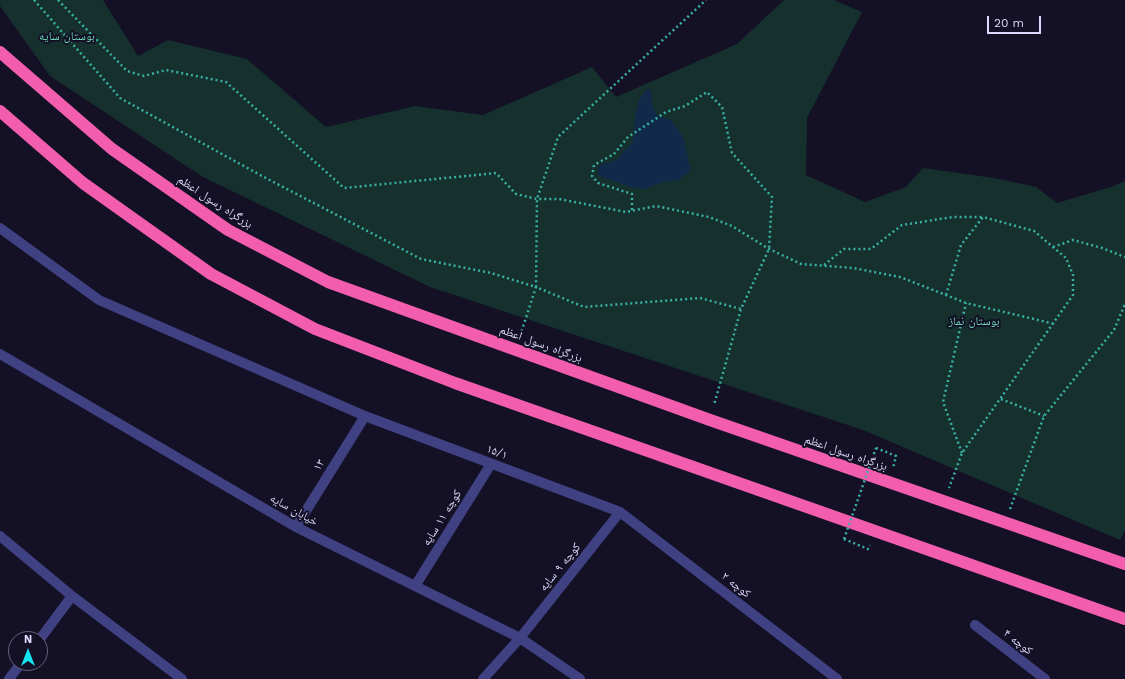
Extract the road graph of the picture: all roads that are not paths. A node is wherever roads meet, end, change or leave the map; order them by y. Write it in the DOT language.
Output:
graph roads {
  1 [pos="0,52"];
  2 [pos="0,111"];
  3 [pos="2,233"];
  4 [pos="0,354"];
  5 [pos="365,416"];
  6 [pos="491,464"];
  7 [pos="620,512"];
  8 [pos="296,527"];
  9 [pos="0,536"];
  10 [pos="1125,564"];
  11 [pos="416,586"];
  12 [pos="72,596"];
  13 [pos="1125,619"];
  14 [pos="975,625"];
  15 [pos="46,631"];
  16 [pos="520,638"];
  17 [pos="182,679"];
  18 [pos="483,679"];
  19 [pos="580,679"];
  20 [pos="837,679"];
  21 [pos="1045,679"];
  1 -- 10 [label="highway, بزرگراه رسول اعظم"];
  2 -- 13 [label="highway"];
  3 -- 5 [label="street, ۱۵/۱"];
  4 -- 8 [label="street, خیابان سایه"];
  5 -- 6 [label="street, ۱۵/۱"];
  5 -- 8 [label="street, ۱۳"];
  6 -- 7 [label="street, ۱۵/۱"];
  6 -- 11 [label="street, کوچه ۱۱ سایه"];
  7 -- 16 [label="street, کوچه ۹ سایه"];
  7 -- 20 [label="street, کوچه ۲"];
  8 -- 11 [label="street, خیابان سایه"];
  9 -- 12 [label="street"];
  11 -- 16 [label="street, خیابان سایه"];
  12 -- 15 [label="street"];
  12 -- 17 [label="street"];
  14 -- 21 [label="street, کوچه ۴"];
  16 -- 18 [label="street, کوچه ۹ سایه"];
  16 -- 19 [label="street, خیابان سایه"];
}
